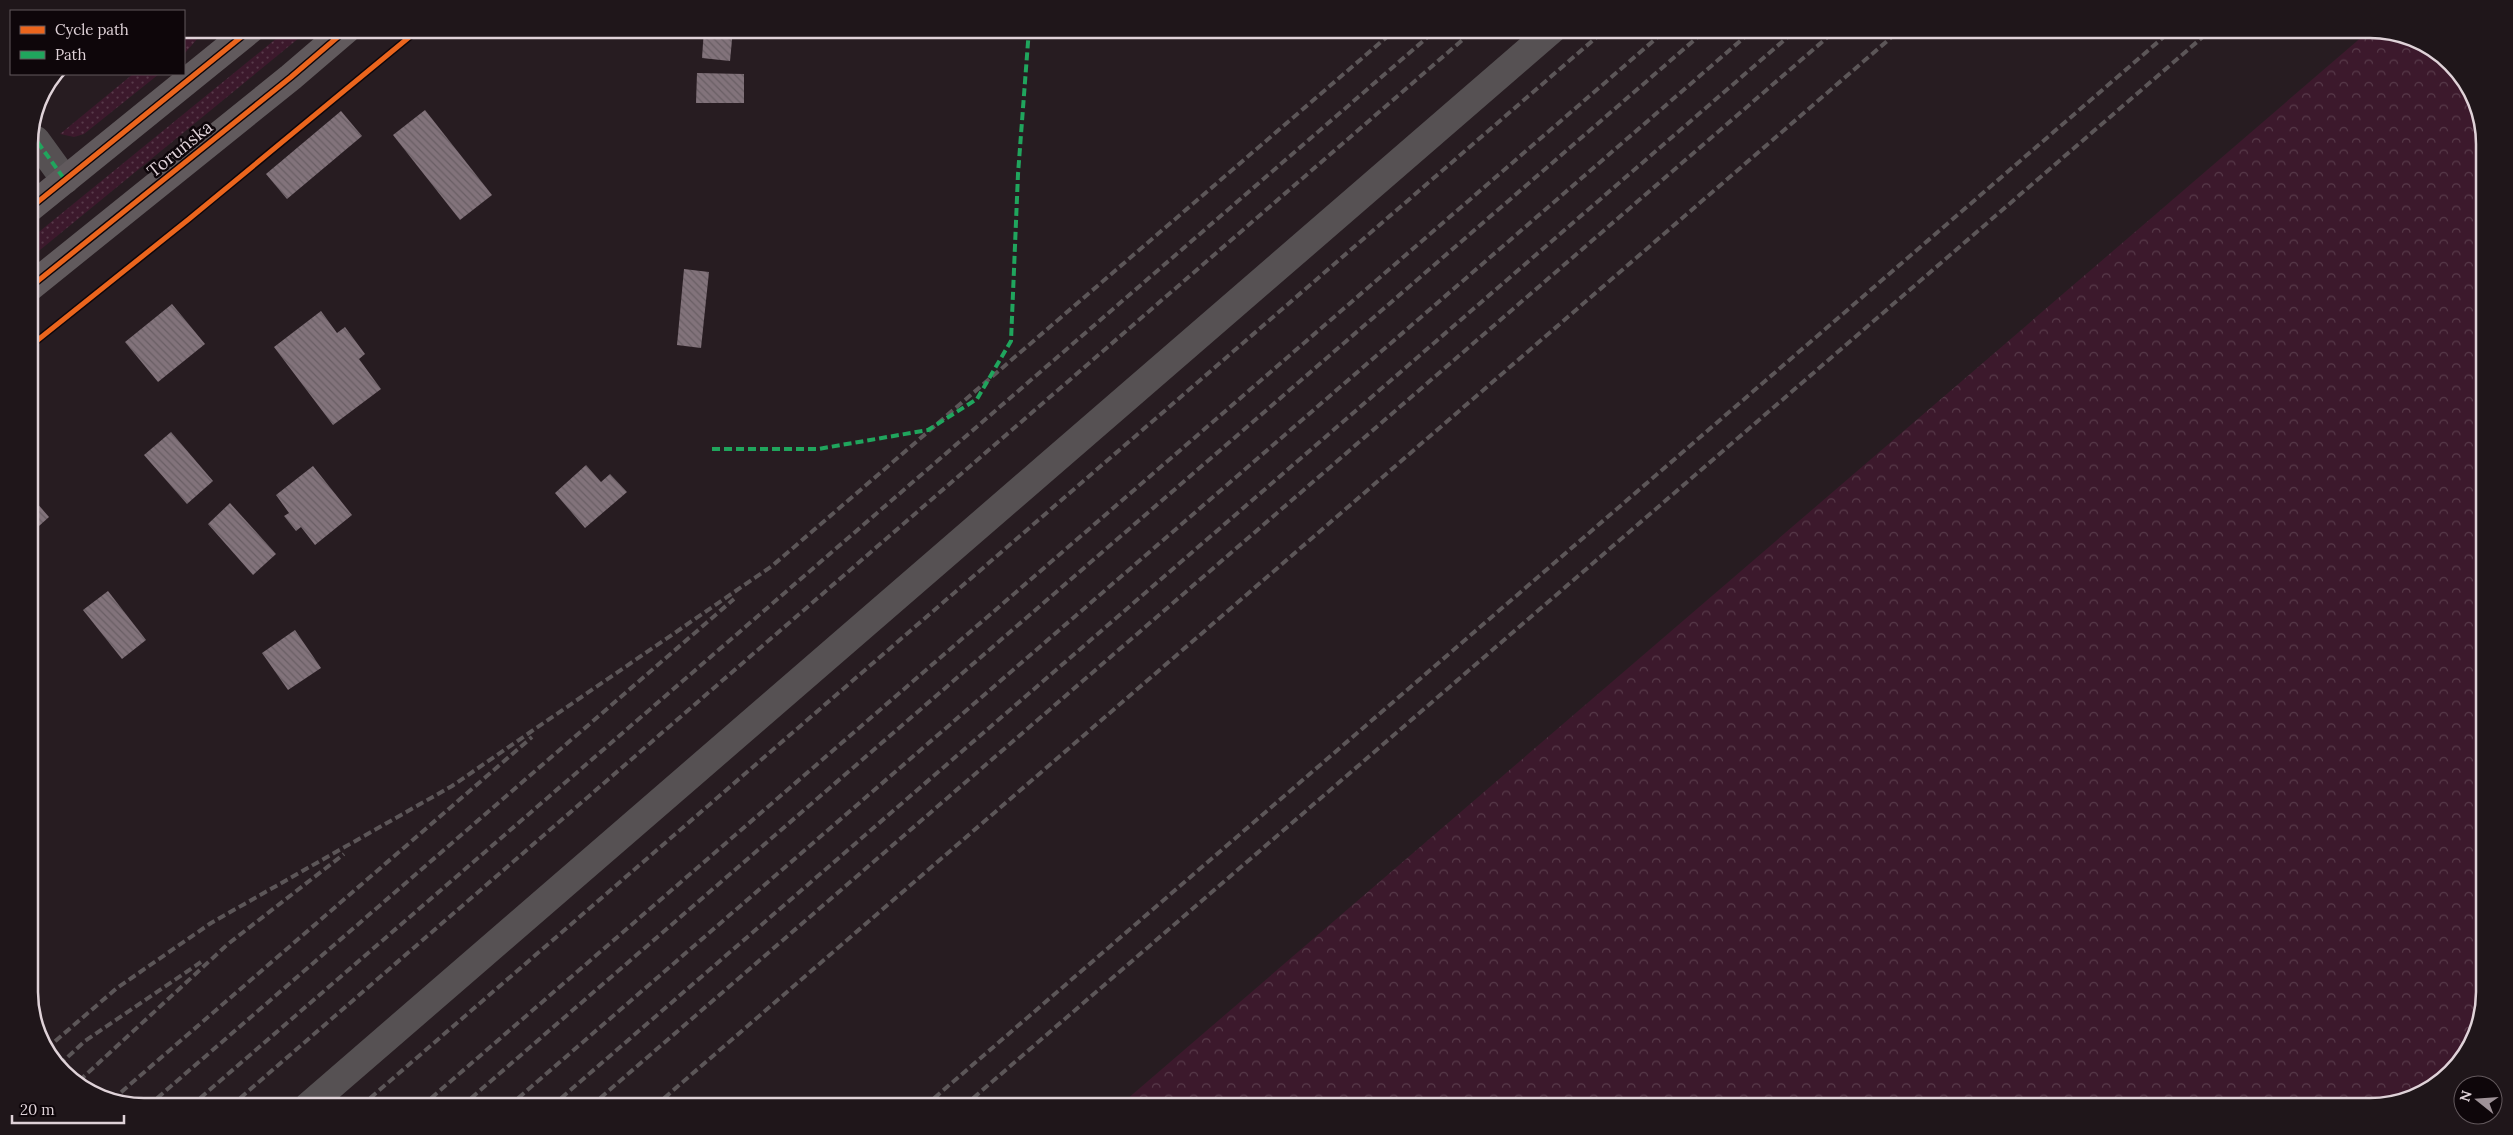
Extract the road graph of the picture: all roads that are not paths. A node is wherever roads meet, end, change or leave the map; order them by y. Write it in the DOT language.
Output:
graph roads {
  1 [pos="240,38"];
  2 [pos="336,38"];
  3 [pos="1544,38"];
  4 [pos="38,143"];
  5 [pos="65,180"];
  6 [pos="38,202"];
  7 [pos="38,281"];
  8 [pos="317,1098"];
  1 -- 5 [label="main road"];
  2 -- 7 [label="main road, Toruńska"];
  3 -- 8 [label="street"];
  4 -- 5 [label="street"];
  5 -- 6 [label="main road"];
}
